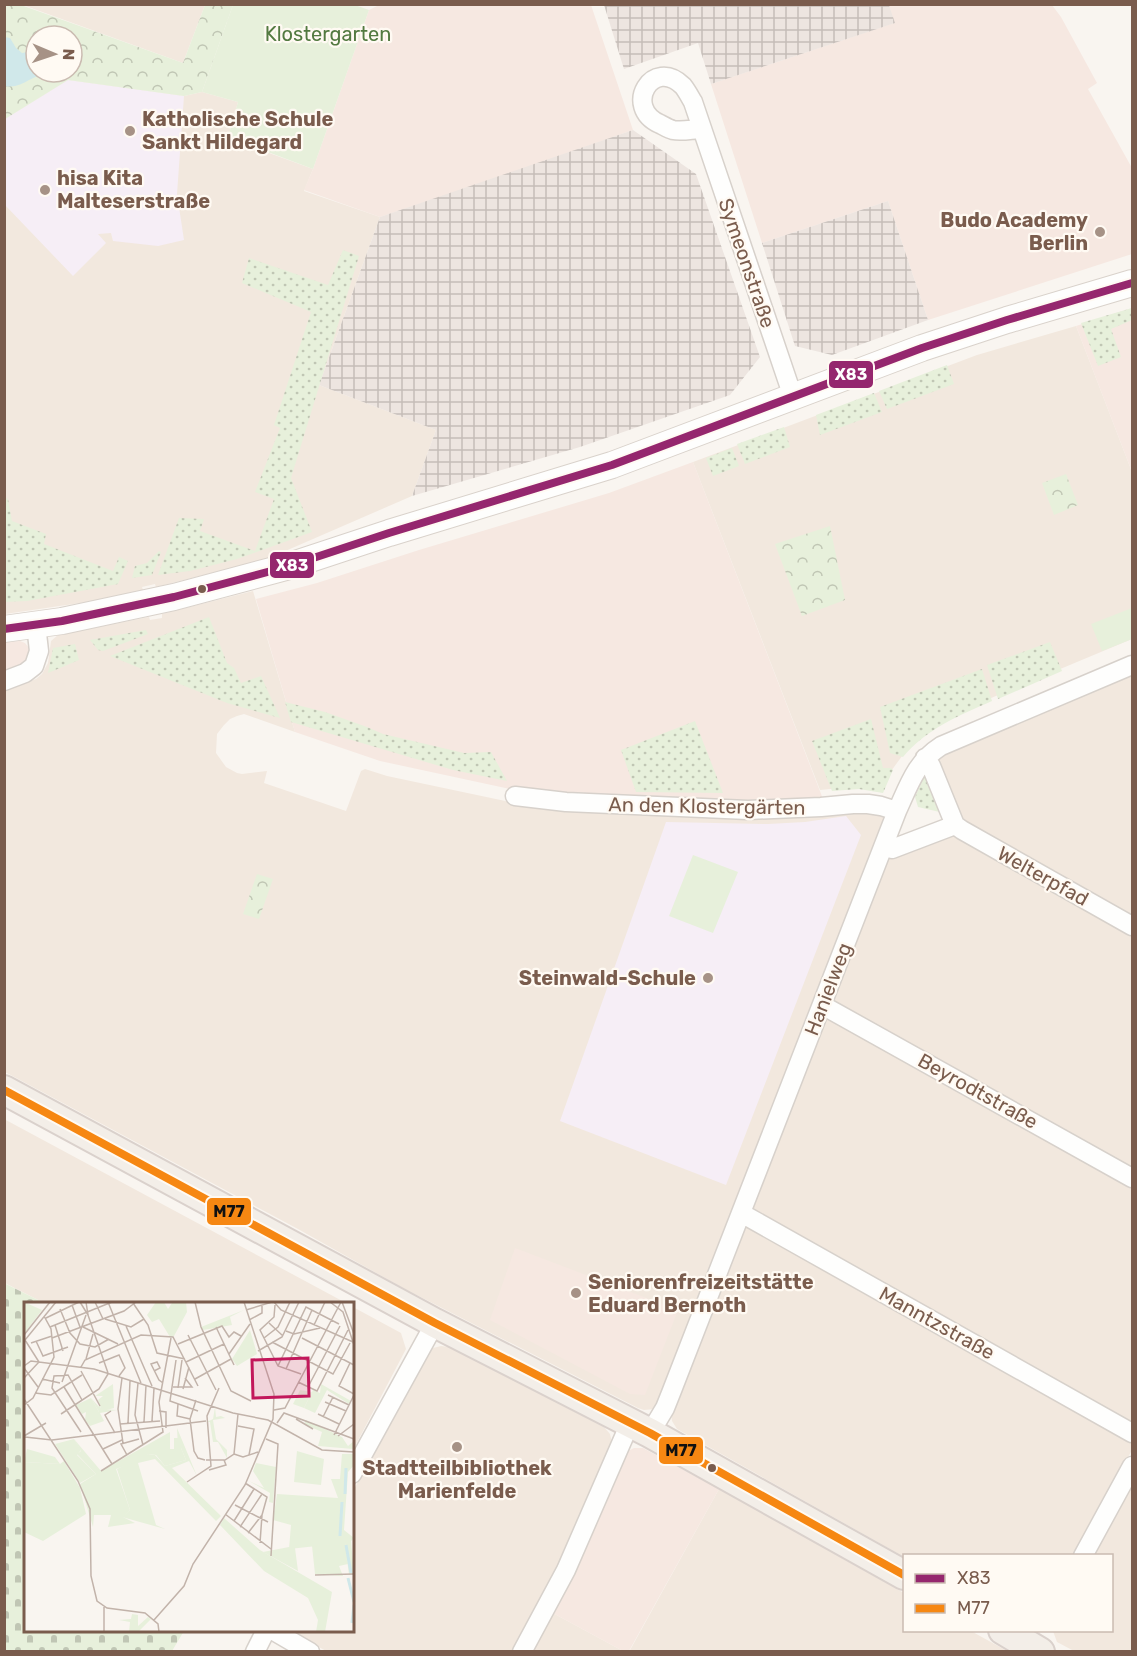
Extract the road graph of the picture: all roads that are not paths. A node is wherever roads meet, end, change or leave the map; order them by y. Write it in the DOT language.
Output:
graph roads {
  1 [pos="701,129"];
  2 [pos="1132,283"];
  3 [pos="793,397"];
  4 [pos="36,625"];
  5 [pos="4,629"];
  6 [pos="1132,665"];
  7 [pos="4,681"];
  8 [pos="925,758"];
  9 [pos="515,796"];
  10 [pos="897,811"];
  11 [pos="955,825"];
  12 [pos="884,845"];
  13 [pos="1132,926"];
  14 [pos="822,1005"];
  15 [pos="4,1090"];
  16 [pos="1132,1178"];
  17 [pos="741,1213"];
  18 [pos="435,1323"];
  19 [pos="640,1428"];
  20 [pos="1132,1433"];
  21 [pos="1132,1466"];
  22 [pos="354,1470"];
  23 [pos="1084,1554"];
  24 [pos="903,1574"];
  25 [pos="266,1632"];
  26 [pos="275,1632"];
  27 [pos="1007,1632"];
  28 [pos="1036,1645"];
  29 [pos="255,1652"];
  30 [pos="310,1652"];
  31 [pos="522,1652"];
  1 -- 3 [label="street, Symeonstraße"];
  2 -- 3 [label="main road"];
  3 -- 4 [label="main road"];
  4 -- 5 [label="main road"];
  4 -- 7 [label="street"];
  6 -- 8 [label="street, Hanielweg"];
  8 -- 10 [label="street, Hanielweg"];
  8 -- 11 [label="street"];
  9 -- 10 [label="street, An den Klostergärten"];
  10 -- 12 [label="street, Hanielweg"];
  11 -- 12 [label="street"];
  11 -- 13 [label="street, Welterpfad"];
  12 -- 14 [label="street, Hanielweg"];
  14 -- 16 [label="street, Beyrodtstraße"];
  14 -- 17 [label="street, Hanielweg"];
  15 -- 18 [label="main road"];
  17 -- 19 [label="street, Hanielweg"];
  17 -- 20 [label="street, Manntzstraße"];
  18 -- 19 [label="main road"];
  18 -- 22 [label="street"];
  19 -- 24 [label="main road"];
  19 -- 31 [label="street, Hanielweg"];
  21 -- 23 [label="street"];
  25 -- 29 [label="street"];
  26 -- 30 [label="street"];
  27 -- 28 [label="main road"];
}
